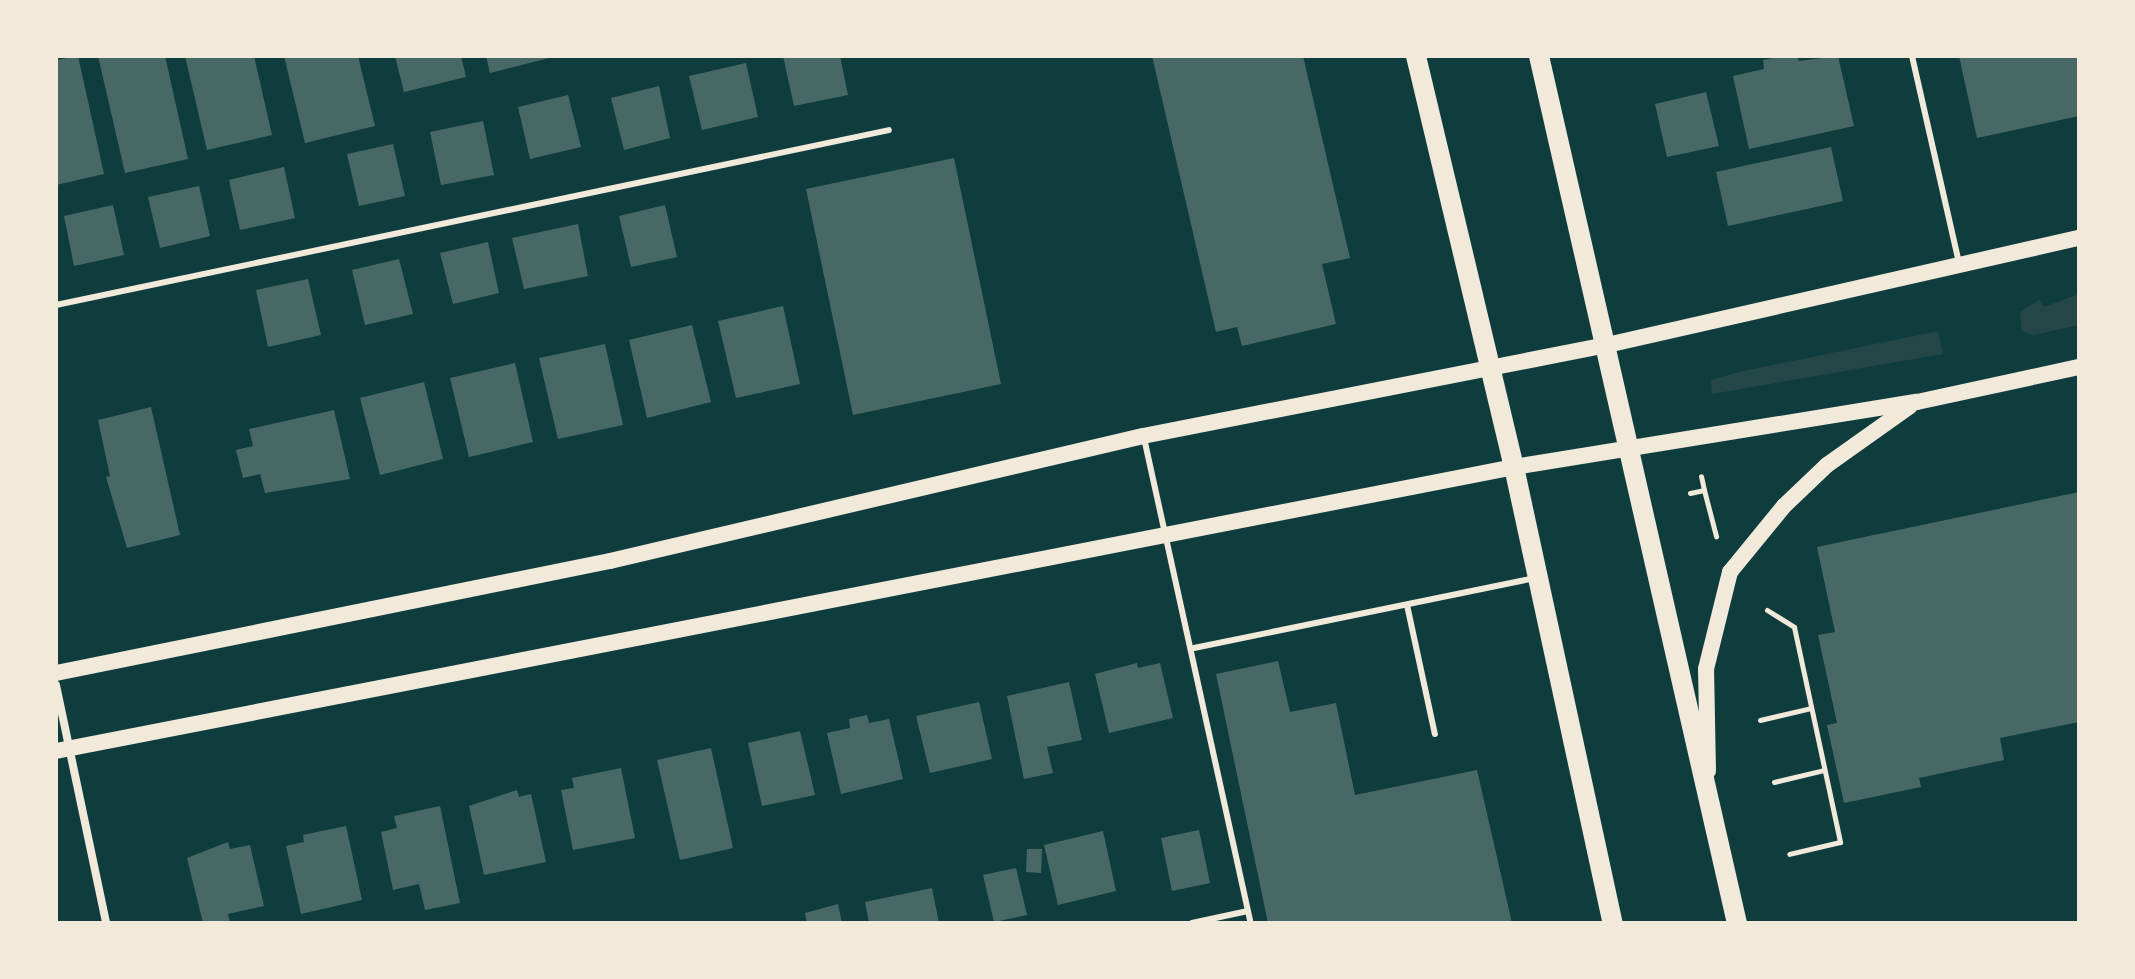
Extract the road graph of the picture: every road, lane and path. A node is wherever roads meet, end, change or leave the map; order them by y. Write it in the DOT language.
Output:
graph roads {
  1 [pos="1416,56"];
  2 [pos="1539,56"];
  3 [pos="1912,56"];
  4 [pos="889,130"];
  5 [pos="2079,238"];
  6 [pos="1959,263"];
  7 [pos="56,305"];
  8 [pos="1607,345"];
  9 [pos="1490,365"];
  10 [pos="2079,367"];
  11 [pos="1917,402"];
  12 [pos="1143,436"];
  13 [pos="1630,449"];
  14 [pos="1514,467"];
  15 [pos="1701,476"];
  16 [pos="1704,490"];
  17 [pos="1690,493"];
  18 [pos="1166,535"];
  19 [pos="1718,543"];
  20 [pos="1537,578"];
  21 [pos="1407,605"];
  22 [pos="1767,610"];
  23 [pos="1194,648"];
  24 [pos="56,673"];
  25 [pos="56,685"];
  26 [pos="1811,708"];
  27 [pos="1760,720"];
  28 [pos="1435,734"];
  29 [pos="62,750"];
  30 [pos="1824,770"];
  31 [pos="1774,782"];
  32 [pos="1709,796"];
  33 [pos="1789,854"];
  34 [pos="1248,911"];
  35 [pos="106,923"];
  36 [pos="1192,923"];
  37 [pos="1251,923"];
  38 [pos="1613,923"];
  39 [pos="1737,923"];
  1 -- 9 [label="main road"];
  2 -- 8 [label="main road"];
  3 -- 6 [label="lane"];
  4 -- 7 [label="lane"];
  5 -- 6 [label="main road"];
  6 -- 8 [label="main road"];
  8 -- 9 [label="main road"];
  8 -- 13 [label="main road"];
  9 -- 12 [label="main road"];
  9 -- 14 [label="main road"];
  10 -- 11 [label="main road"];
  11 -- 13 [label="main road"];
  11 -- 32 [label="main road"];
  12 -- 18 [label="lane"];
  12 -- 24 [label="main road"];
  13 -- 14 [label="main road"];
  13 -- 32 [label="main road"];
  14 -- 18 [label="main road"];
  14 -- 20 [label="main road"];
  15 -- 16 [label="path"];
  16 -- 17 [label="path"];
  16 -- 19 [label="path"];
  18 -- 23 [label="lane"];
  18 -- 29 [label="main road"];
  20 -- 21 [label="lane"];
  20 -- 38 [label="main road"];
  21 -- 23 [label="lane"];
  21 -- 28 [label="lane"];
  22 -- 26 [label="path"];
  23 -- 34 [label="lane"];
  25 -- 29 [label="street"];
  26 -- 27 [label="path"];
  26 -- 30 [label="path"];
  29 -- 35 [label="street"];
  30 -- 31 [label="path"];
  30 -- 33 [label="path"];
  32 -- 39 [label="main road"];
  34 -- 36 [label="lane"];
  34 -- 37 [label="lane"];
}
